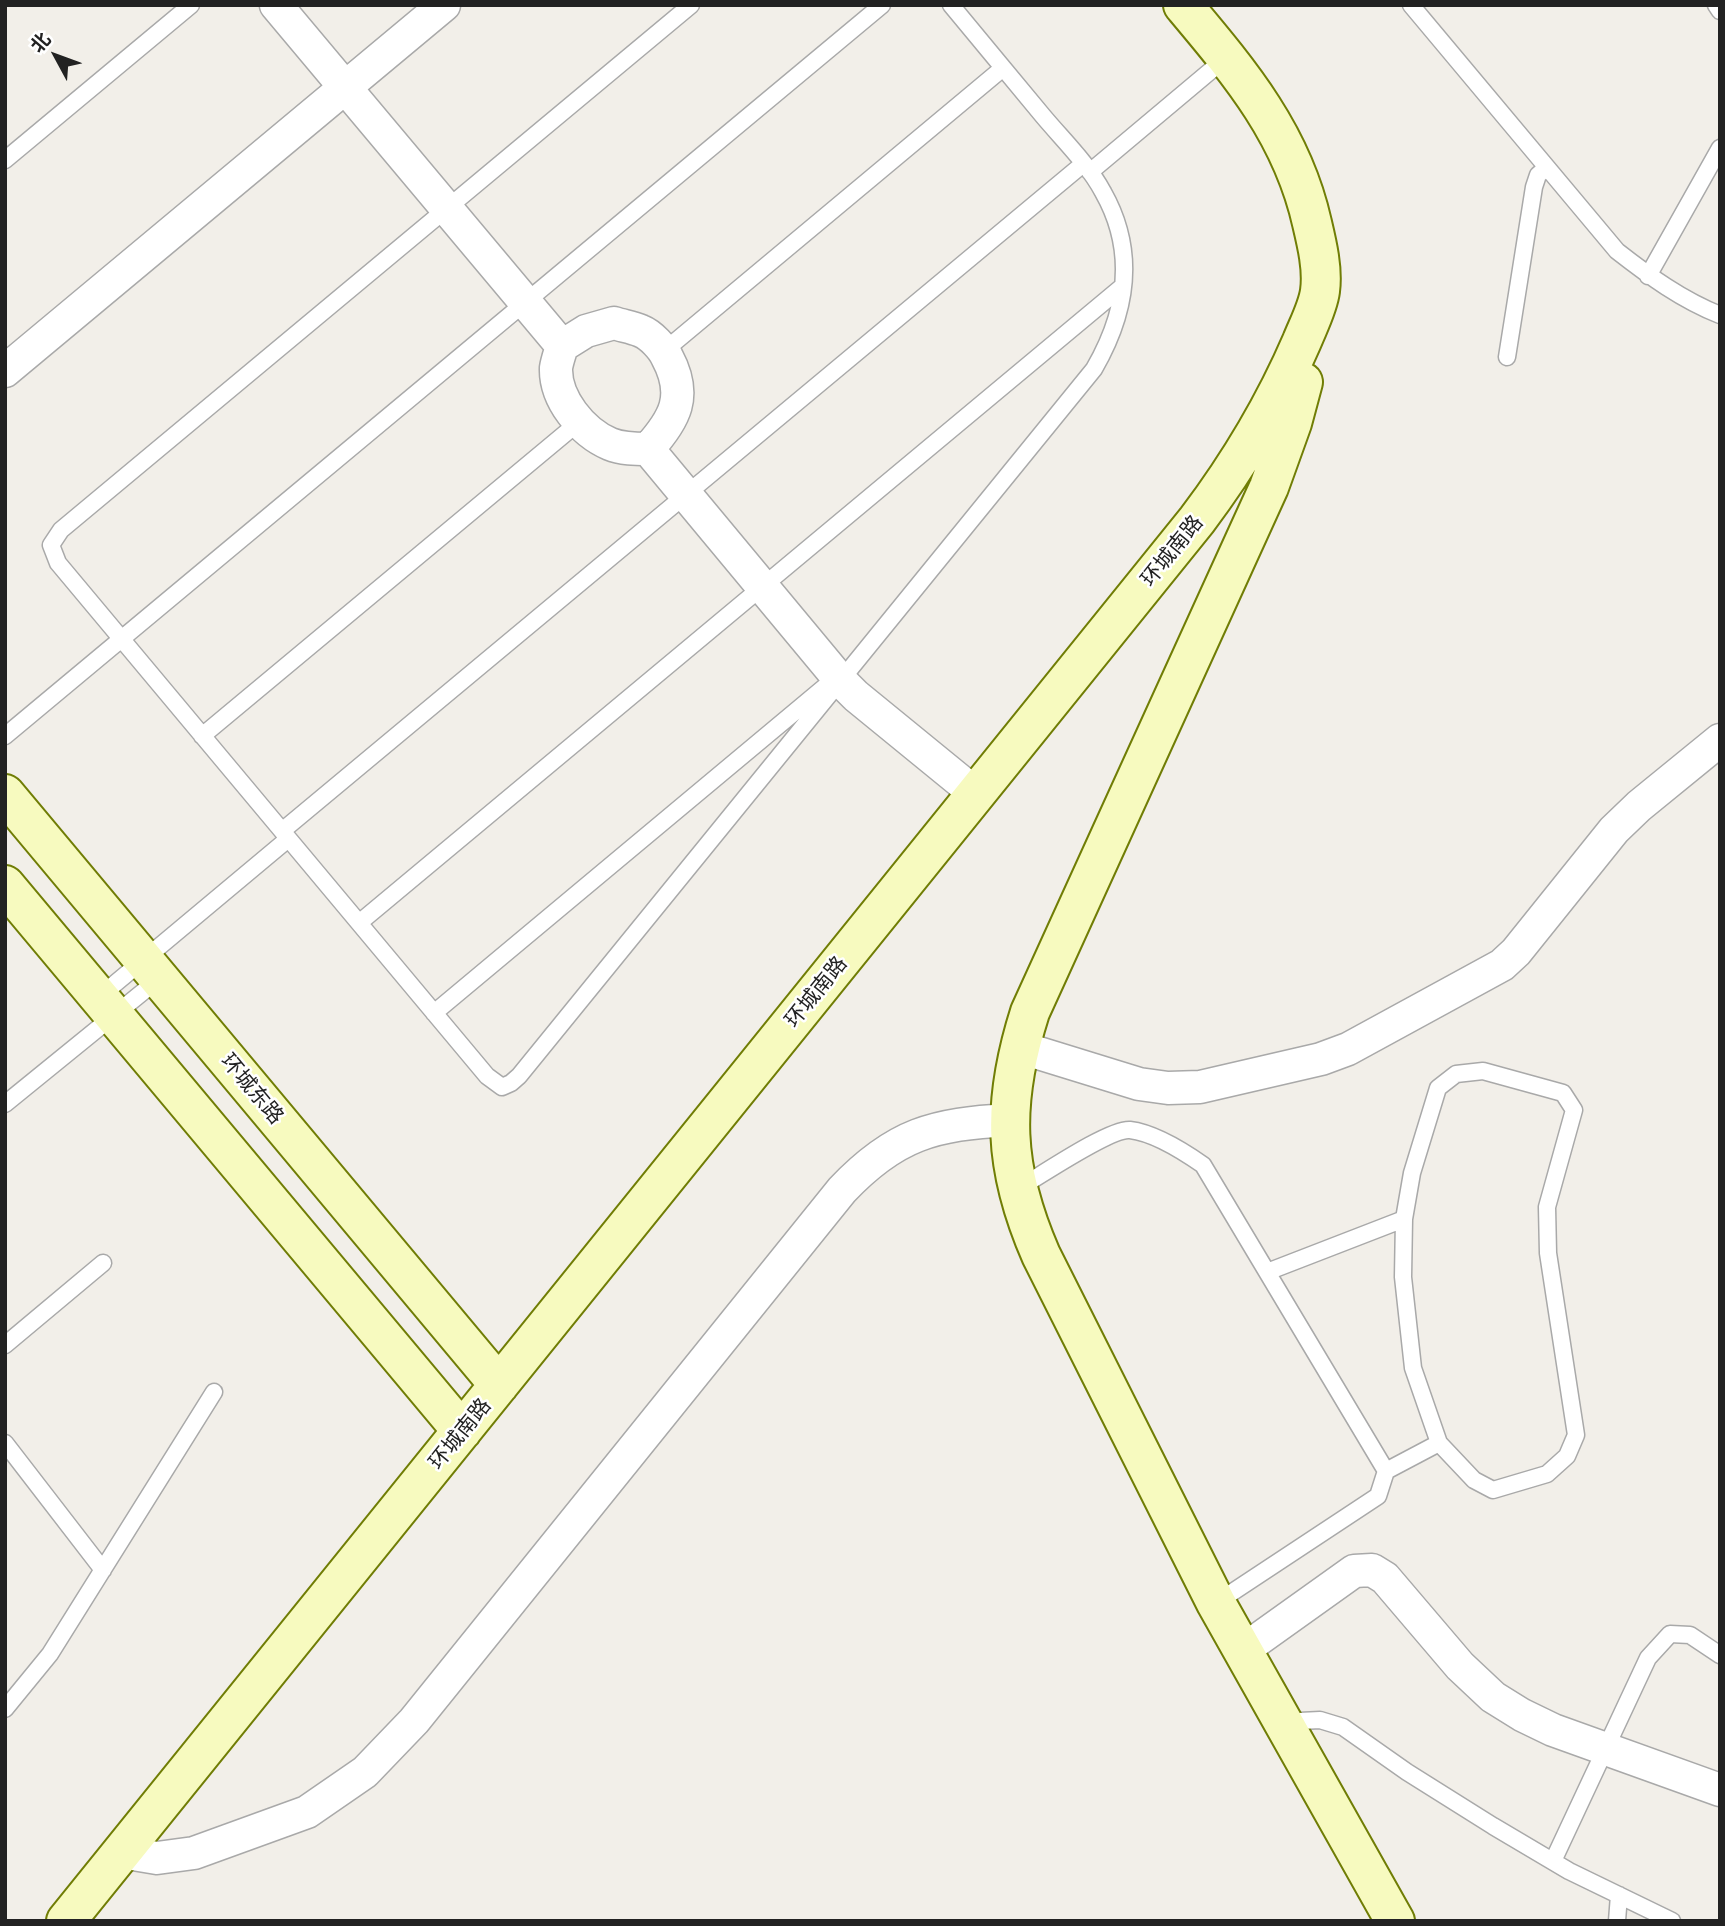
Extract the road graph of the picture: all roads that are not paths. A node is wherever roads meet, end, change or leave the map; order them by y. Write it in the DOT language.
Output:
graph roads {
  1 [pos="191,5"];
  2 [pos="276,5"];
  3 [pos="444,5"];
  4 [pos="691,5"];
  5 [pos="882,5"];
  6 [pos="951,5"];
  7 [pos="1183,5"];
  8 [pos="1411,5"];
  9 [pos="1716,5"];
  10 [pos="1720,11"];
  11 [pos="1227,57"];
  12 [pos="1003,68"];
  13 [pos="345,88"];
  14 [pos="1720,148"];
  15 [pos="5,160"];
  16 [pos="1086,168"];
  17 [pos="1546,168"];
  18 [pos="447,209"];
  19 [pos="1648,276"];
  20 [pos="1123,286"];
  21 [pos="1320,292"];
  22 [pos="524,303"];
  23 [pos="1720,315"];
  24 [pos="562,346"];
  25 [pos="664,351"];
  26 [pos="1507,357"];
  27 [pos="5,371"];
  28 [pos="579,422"];
  29 [pos="648,449"];
  30 [pos="686,495"];
  31 [pos="1197,520"];
  32 [pos="1242,548"];
  33 [pos="762,587"];
  34 [pos="121,639"];
  35 [pos="839,678"];
  36 [pos="5,736"];
  37 [pos="202,736"];
  38 [pos="1720,740"];
  39 [pos="5,794"];
  40 [pos="976,794"];
  41 [pos="285,835"];
  42 [pos="5,885"];
  43 [pos="359,923"];
  44 [pos="152,969"];
  45 [pos="107,1006"];
  46 [pos="433,1013"];
  47 [pos="1019,1047"];
  48 [pos="5,1104"];
  49 [pos="1009,1119"];
  50 [pos="1017,1190"];
  51 [pos="1404,1219"];
  52 [pos="103,1263"];
  53 [pos="1268,1272"];
  54 [pos="5,1345"];
  55 [pos="499,1385"];
  56 [pos="214,1392"];
  57 [pos="462,1431"];
  58 [pos="5,1443"];
  59 [pos="1440,1443"];
  60 [pos="19,1460"];
  61 [pos="1386,1471"];
  62 [pos="5,1472"];
  63 [pos="103,1570"];
  64 [pos="1216,1603"];
  65 [pos="1242,1651"];
  66 [pos="1720,1655"];
  67 [pos="5,1709"];
  68 [pos="1284,1726"];
  69 [pos="1606,1749"];
  70 [pos="1720,1790"];
  71 [pos="121,1852"];
  72 [pos="1553,1861"];
  73 [pos="1619,1895"];
  74 [pos="66,1921"];
  75 [pos="1395,1921"];
  76 [pos="1617,1921"];
  77 [pos="1672,1921"];
  1 -- 15 [label="lane"];
  2 -- 13 [label="street"];
  3 -- 13 [label="street"];
  4 -- 18 [label="lane"];
  5 -- 22 [label="lane"];
  6 -- 12 [label="lane"];
  7 -- 11 [label="main road, 环城南路"];
  8 -- 17 [label="lane"];
  9 -- 10 [label="lane"];
  11 -- 16 [label="lane"];
  11 -- 21 [label="main road, 环城南路"];
  12 -- 16 [label="lane"];
  12 -- 25 [label="lane"];
  13 -- 18 [label="street"];
  13 -- 27 [label="street"];
  14 -- 19 [label="lane"];
  16 -- 20 [label="lane"];
  16 -- 30 [label="lane"];
  17 -- 19 [label="lane"];
  17 -- 26 [label="lane"];
  18 -- 22 [label="street"];
  18 -- 34 [label="lane"];
  19 -- 23 [label="lane"];
  20 -- 33 [label="lane"];
  20 -- 35 [label="lane"];
  21 -- 31 [label="main road, 环城南路"];
  21 -- 32 [label="main road"];
  22 -- 24 [label="street"];
  22 -- 34 [label="lane"];
  24 -- 25 [label="street"];
  24 -- 28 [label="street"];
  25 -- 29 [label="street"];
  28 -- 29 [label="street"];
  28 -- 37 [label="lane"];
  29 -- 30 [label="street"];
  30 -- 33 [label="street"];
  30 -- 41 [label="lane"];
  31 -- 32 [label="main road"];
  31 -- 40 [label="main road, 环城南路"];
  32 -- 47 [label="main road"];
  33 -- 35 [label="street"];
  33 -- 43 [label="lane"];
  34 -- 36 [label="lane"];
  34 -- 37 [label="lane"];
  35 -- 40 [label="street"];
  35 -- 46 [label="lane"];
  35 -- 46 [label="lane"];
  37 -- 41 [label="lane"];
  38 -- 47 [label="street"];
  39 -- 44 [label="main road, 环城东路"];
  40 -- 55 [label="main road, 环城南路"];
  41 -- 43 [label="lane"];
  41 -- 44 [label="lane"];
  42 -- 45 [label="main road"];
  43 -- 46 [label="lane"];
  44 -- 45 [label="lane"];
  44 -- 45 [label="lane"];
  44 -- 55 [label="main road, 环城东路"];
  45 -- 48 [label="lane"];
  45 -- 57 [label="main road"];
  47 -- 49 [label="main road"];
  49 -- 50 [label="main road"];
  49 -- 71 [label="street"];
  50 -- 53 [label="lane"];
  50 -- 64 [label="main road"];
  51 -- 53 [label="lane"];
  51 -- 59 [label="lane"];
  51 -- 59 [label="lane"];
  52 -- 54 [label="lane"];
  53 -- 61 [label="lane"];
  55 -- 57 [label="main road, 环城南路"];
  56 -- 63 [label="lane"];
  57 -- 71 [label="main road, 环城南路"];
  58 -- 60 [label="lane"];
  59 -- 61 [label="lane"];
  60 -- 62 [label="lane"];
  60 -- 63 [label="lane"];
  61 -- 64 [label="lane"];
  63 -- 67 [label="lane"];
  64 -- 65 [label="main road"];
  65 -- 68 [label="main road"];
  65 -- 69 [label="street"];
  66 -- 69 [label="lane"];
  68 -- 72 [label="lane"];
  68 -- 75 [label="main road"];
  69 -- 70 [label="street"];
  69 -- 72 [label="lane"];
  71 -- 74 [label="main road, 环城南路"];
  72 -- 73 [label="lane"];
  73 -- 76 [label="lane"];
  73 -- 77 [label="lane"];
}
